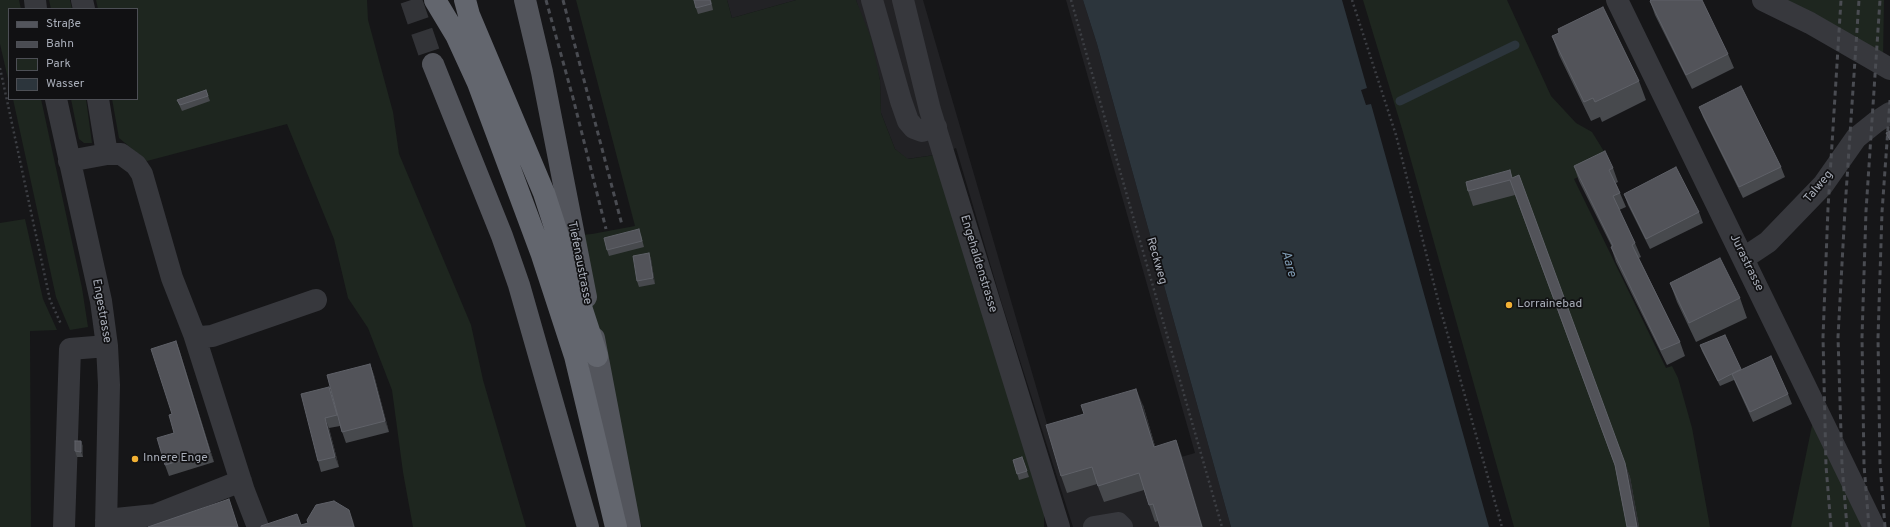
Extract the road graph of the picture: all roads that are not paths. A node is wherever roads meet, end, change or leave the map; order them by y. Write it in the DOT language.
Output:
graph roads {
  1 [pos="435,0"];
  2 [pos="465,0"];
  3 [pos="525,0"];
  4 [pos="872,0"];
  5 [pos="903,0"];
  6 [pos="1617,0"];
  7 [pos="1763,0"];
  8 [pos="433,64"];
  9 [pos="1890,69"];
  10 [pos="56,100"];
  11 [pos="98,100"];
  12 [pos="1890,113"];
  13 [pos="936,127"];
  14 [pos="107,154"];
  15 [pos="69,161"];
  16 [pos="1744,258"];
  17 [pos="316,300"];
  18 [pos="194,334"];
  19 [pos="107,346"];
  20 [pos="597,356"];
  21 [pos="241,481"];
  22 [pos="106,523"];
  23 [pos="64,527"];
  24 [pos="258,527"];
  25 [pos="588,527"];
  26 [pos="616,527"];
  27 [pos="630,527"];
  28 [pos="1059,527"];
  29 [pos="1094,527"];
  30 [pos="1122,527"];
  31 [pos="1874,527"];
  1 -- 26 [label="highway"];
  2 -- 20 [label="highway"];
  3 -- 20 [label="main road, Tiefenaustrasse"];
  4 -- 13 [label="street"];
  5 -- 13 [label="street, Engehaldenstrasse"];
  6 -- 16 [label="street, Jurastrasse"];
  7 -- 9 [label="street"];
  8 -- 25 [label="main road"];
  10 -- 15 [label="street, Engestrasse"];
  11 -- 14 [label="street"];
  12 -- 16 [label="street, Talweg"];
  13 -- 28 [label="street, Engehaldenstrasse"];
  14 -- 15 [label="street"];
  14 -- 18 [label="street"];
  15 -- 19 [label="street, Engestrasse"];
  16 -- 31 [label="street, Jurastrasse"];
  17 -- 18 [label="street"];
  18 -- 21 [label="street"];
  19 -- 22 [label="street, Engestrasse"];
  19 -- 23 [label="street"];
  20 -- 27 [label="main road, Tiefenaustrasse"];
  21 -- 22 [label="street"];
  21 -- 24 [label="street"];
  29 -- 30 [label="street"];
}
